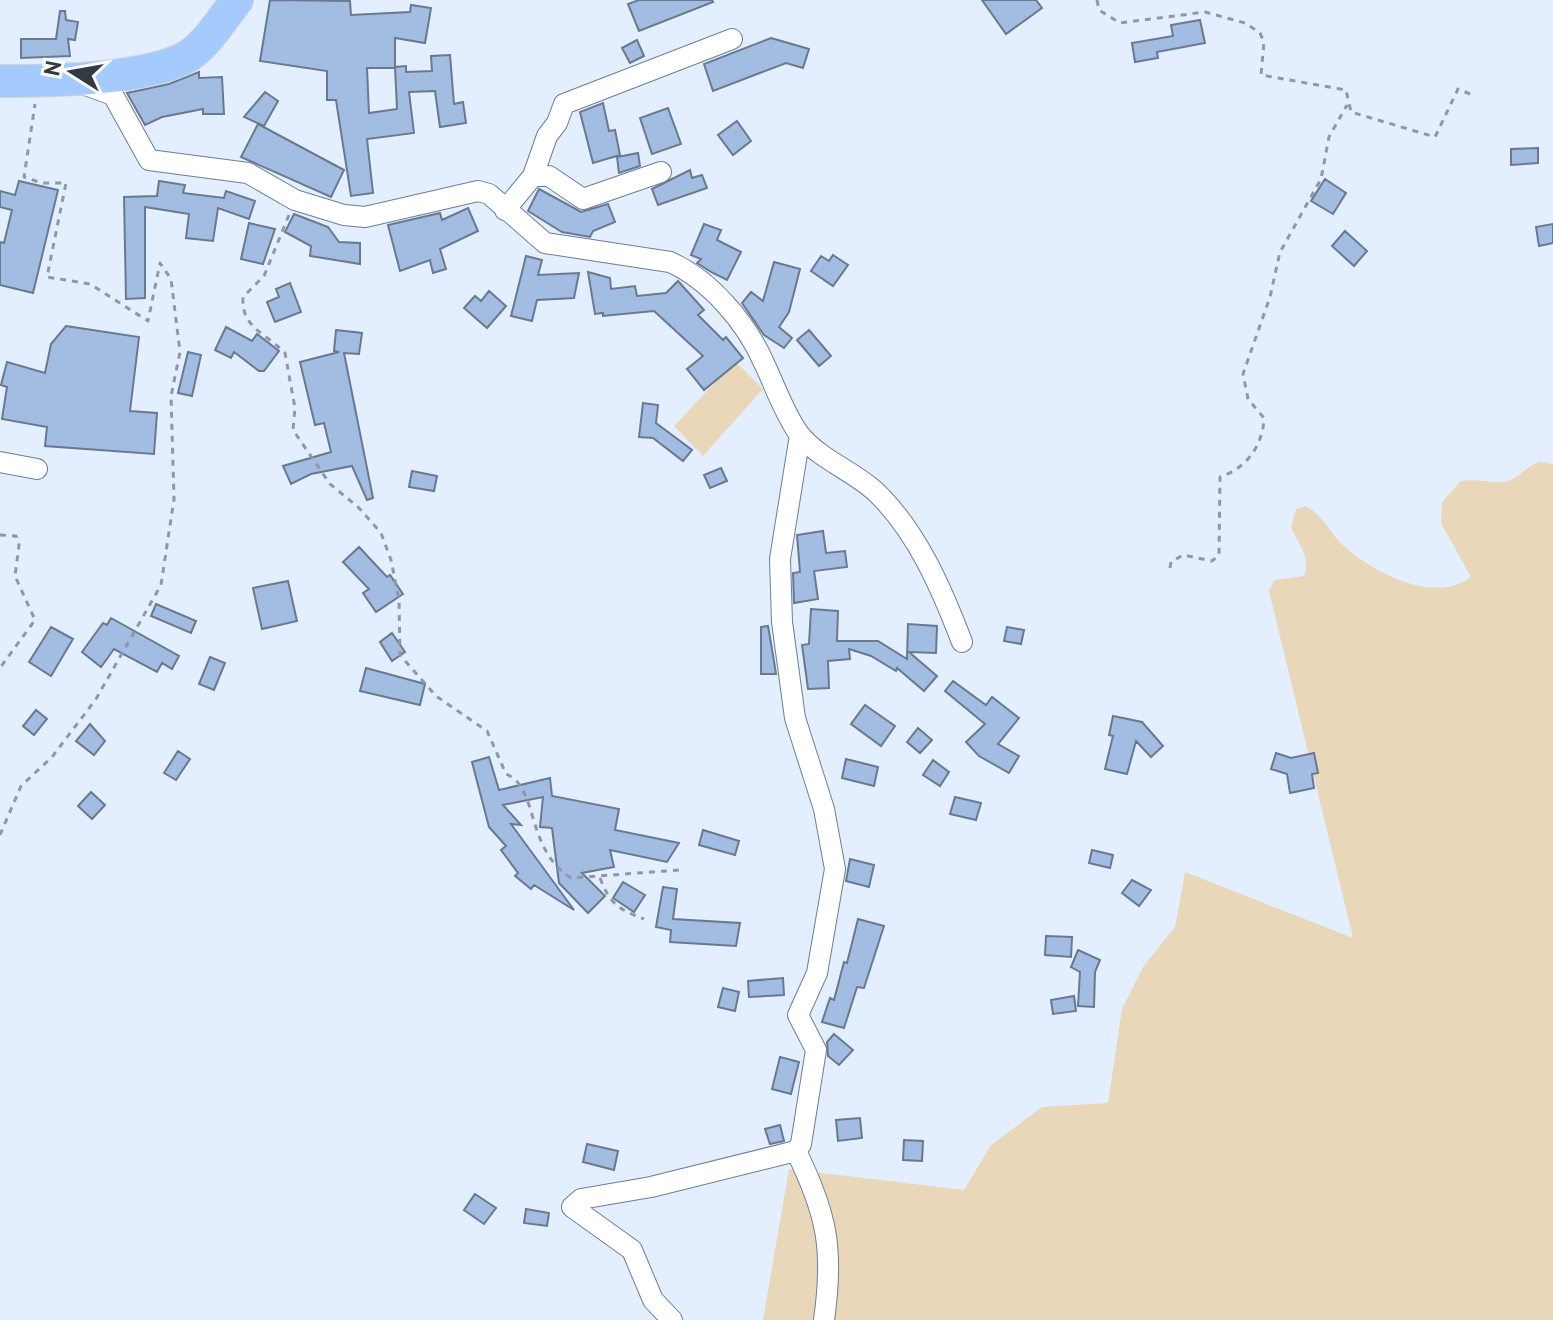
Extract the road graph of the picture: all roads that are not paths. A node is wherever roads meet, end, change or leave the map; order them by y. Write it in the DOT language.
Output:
graph roads {
  1 [pos="237,0"];
  2 [pos="732,39"];
  3 [pos="73,80"];
  4 [pos="0,81"];
  5 [pos="661,172"];
  6 [pos="533,176"];
  7 [pos="505,210"];
  8 [pos="800,435"];
  9 [pos="0,462"];
  10 [pos="37,469"];
  11 [pos="962,642"];
  12 [pos="796,1151"];
  13 [pos="672,1320"];
  14 [pos="824,1320"];
  1 -- 3 [label="main road"];
  2 -- 6 [label="street"];
  3 -- 4 [label="main road"];
  3 -- 7 [label="street"];
  5 -- 6 [label="street"];
  6 -- 7 [label="street"];
  7 -- 8 [label="street"];
  8 -- 11 [label="street"];
  8 -- 12 [label="street"];
  9 -- 10 [label="street"];
  12 -- 13 [label="street"];
  12 -- 14 [label="street"];
}
